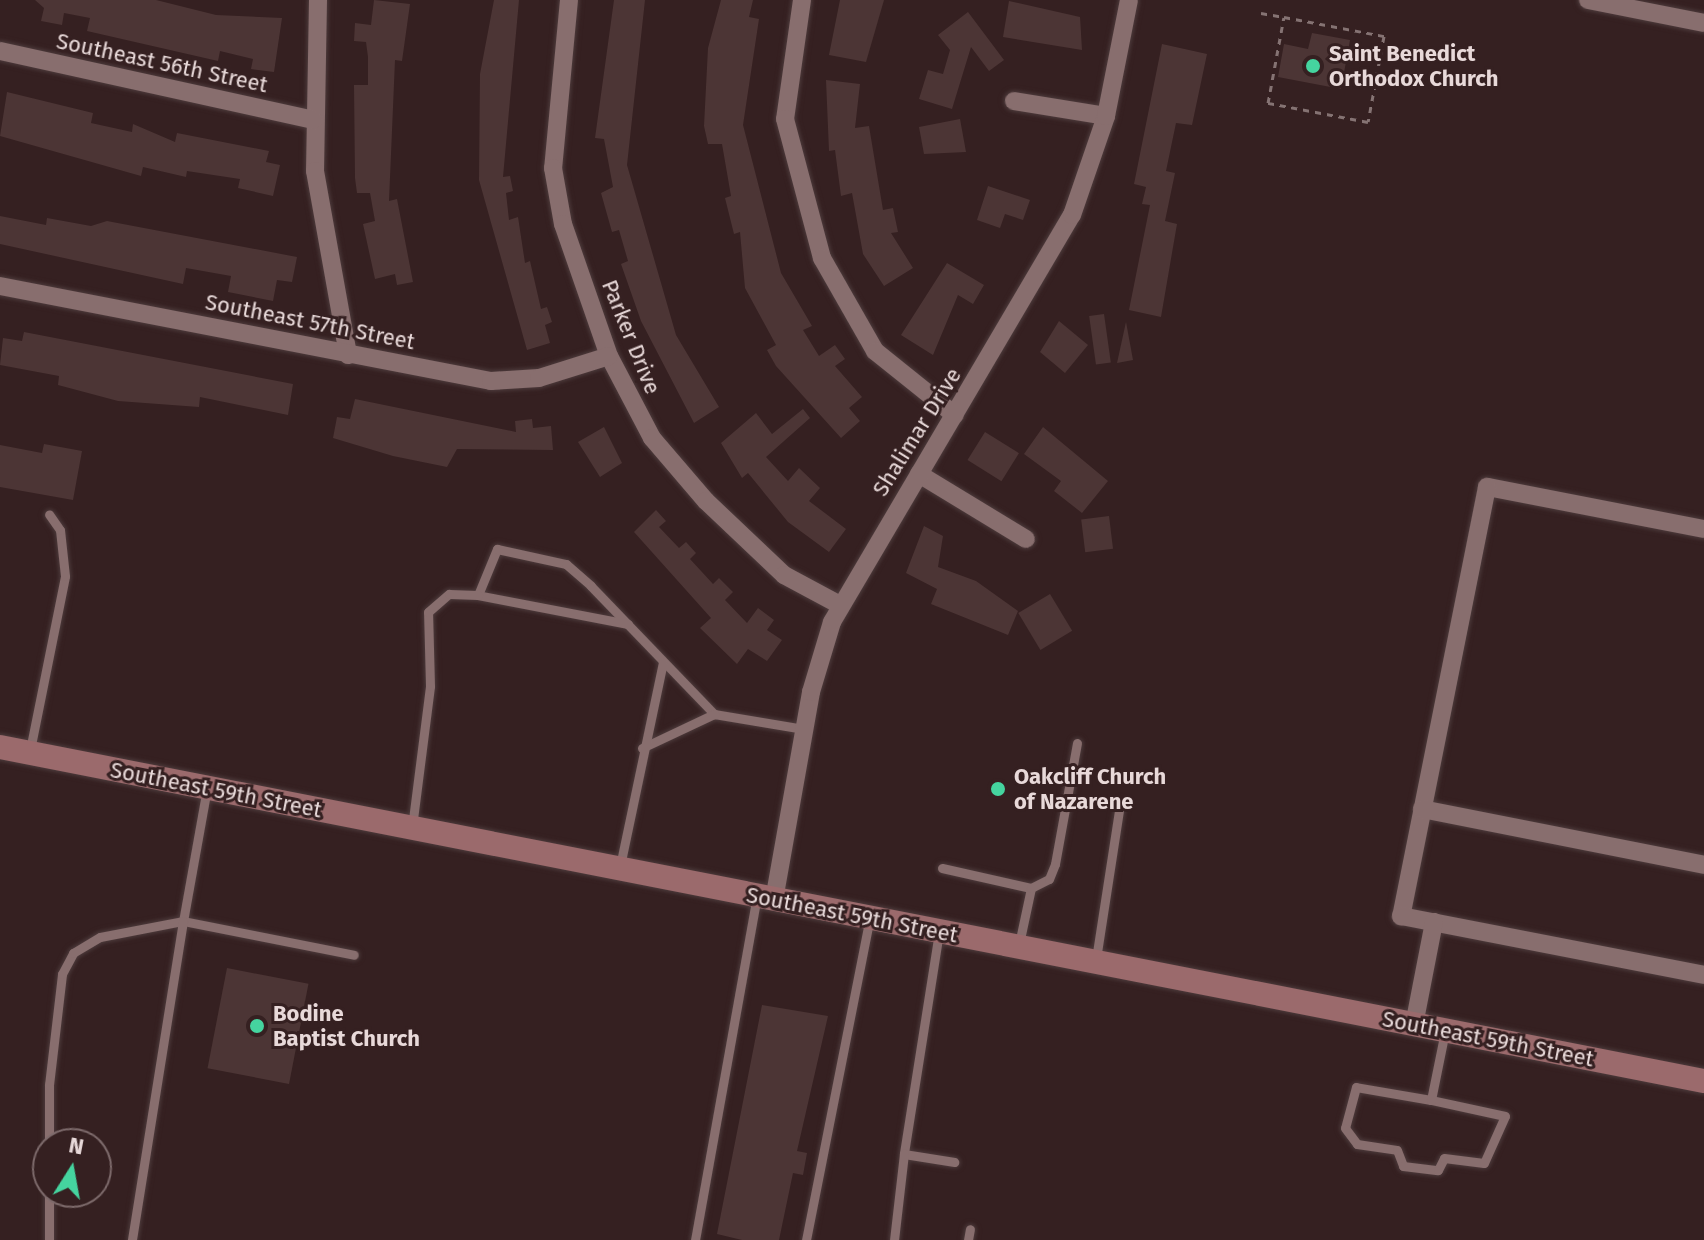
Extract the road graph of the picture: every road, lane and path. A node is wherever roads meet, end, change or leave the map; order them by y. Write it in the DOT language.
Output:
graph roads {
  1 [pos="318,0"];
  2 [pos="569,0"];
  3 [pos="802,0"];
  4 [pos="1129,0"];
  5 [pos="1596,1"];
  6 [pos="1261,13"];
  7 [pos="1284,17"];
  8 [pos="1704,23"];
  9 [pos="0,51"];
  10 [pos="1014,101"];
  11 [pos="1106,116"];
  12 [pos="314,120"];
  13 [pos="0,286"];
  14 [pos="348,355"];
  15 [pos="609,356"];
  16 [pos="955,415"];
  17 [pos="919,474"];
  18 [pos="49,514"];
  19 [pos="1704,529"];
  20 [pos="1026,539"];
  21 [pos="478,595"];
  22 [pos="840,605"];
  23 [pos="628,624"];
  24 [pos="663,662"];
  25 [pos="714,714"];
  26 [pos="804,729"];
  27 [pos="1077,743"];
  28 [pos="0,747"];
  29 [pos="642,748"];
  30 [pos="29,753"];
  31 [pos="207,788"];
  32 [pos="1120,804"];
  33 [pos="1422,809"];
  34 [pos="411,828"];
  35 [pos="1704,865"];
  36 [pos="942,868"];
  37 [pos="620,869"];
  38 [pos="1031,888"];
  39 [pos="766,898"];
  40 [pos="870,918"];
  41 [pos="183,921"];
  42 [pos="1434,922"];
  43 [pos="939,932"];
  44 [pos="1018,947"];
  45 [pos="354,955"];
  46 [pos="1095,962"];
  47 [pos="1704,975"];
  48 [pos="1414,1025"];
  49 [pos="1445,1031"];
  50 [pos="1704,1081"];
  51 [pos="1431,1100"];
  52 [pos="904,1154"];
  53 [pos="954,1162"];
  54 [pos="970,1229"];
  55 [pos="49,1240"];
  56 [pos="132,1240"];
  57 [pos="695,1240"];
  58 [pos="806,1240"];
  59 [pos="894,1240"];
  60 [pos="968,1240"];
  1 -- 12 [label="street"];
  2 -- 15 [label="street, Parker Drive"];
  3 -- 16 [label="street"];
  4 -- 11 [label="street, Shalimar Drive"];
  5 -- 8 [label="street"];
  6 -- 7 [label="path"];
  7 -- 7 [label="path"];
  9 -- 12 [label="street, Southeast 56th Street"];
  10 -- 11 [label="street"];
  11 -- 16 [label="street, Shalimar Drive"];
  12 -- 14 [label="street"];
  13 -- 14 [label="street, Southeast 57th Street"];
  14 -- 15 [label="street, Southeast 57th Street"];
  15 -- 22 [label="street, Parker Drive"];
  16 -- 17 [label="street, Shalimar Drive"];
  17 -- 20 [label="street"];
  17 -- 22 [label="street, Shalimar Drive"];
  18 -- 30 [label="lane"];
  19 -- 33 [label="street"];
  21 -- 23 [label="lane"];
  21 -- 23 [label="lane"];
  21 -- 34 [label="lane"];
  22 -- 26 [label="street, Shalimar Drive"];
  23 -- 24 [label="lane"];
  24 -- 25 [label="lane"];
  24 -- 29 [label="lane"];
  25 -- 26 [label="lane"];
  25 -- 29 [label="lane"];
  26 -- 39 [label="street, Shalimar Drive"];
  27 -- 38 [label="lane"];
  28 -- 30 [label="main road, Southeast 59th Street"];
  29 -- 37 [label="lane"];
  30 -- 31 [label="main road, Southeast 59th Street"];
  31 -- 34 [label="main road, Southeast 59th Street"];
  31 -- 41 [label="lane"];
  32 -- 46 [label="lane"];
  33 -- 35 [label="street"];
  33 -- 42 [label="street"];
  34 -- 37 [label="main road, Southeast 59th Street"];
  36 -- 38 [label="lane"];
  37 -- 39 [label="main road, Southeast 59th Street"];
  38 -- 44 [label="lane"];
  39 -- 40 [label="main road, Southeast 59th Street"];
  39 -- 57 [label="lane"];
  40 -- 43 [label="main road, Southeast 59th Street"];
  40 -- 58 [label="lane"];
  41 -- 45 [label="lane"];
  41 -- 55 [label="lane"];
  41 -- 56 [label="lane"];
  42 -- 47 [label="street"];
  42 -- 48 [label="street"];
  43 -- 44 [label="main road, Southeast 59th Street"];
  43 -- 52 [label="lane"];
  44 -- 46 [label="main road, Southeast 59th Street"];
  46 -- 48 [label="main road, Southeast 59th Street"];
  48 -- 49 [label="main road, Southeast 59th Street"];
  49 -- 50 [label="main road, Southeast 59th Street"];
  49 -- 51 [label="lane"];
  51 -- 51 [label="lane"];
  52 -- 53 [label="lane"];
  52 -- 59 [label="lane"];
  54 -- 60 [label="lane"];
}
